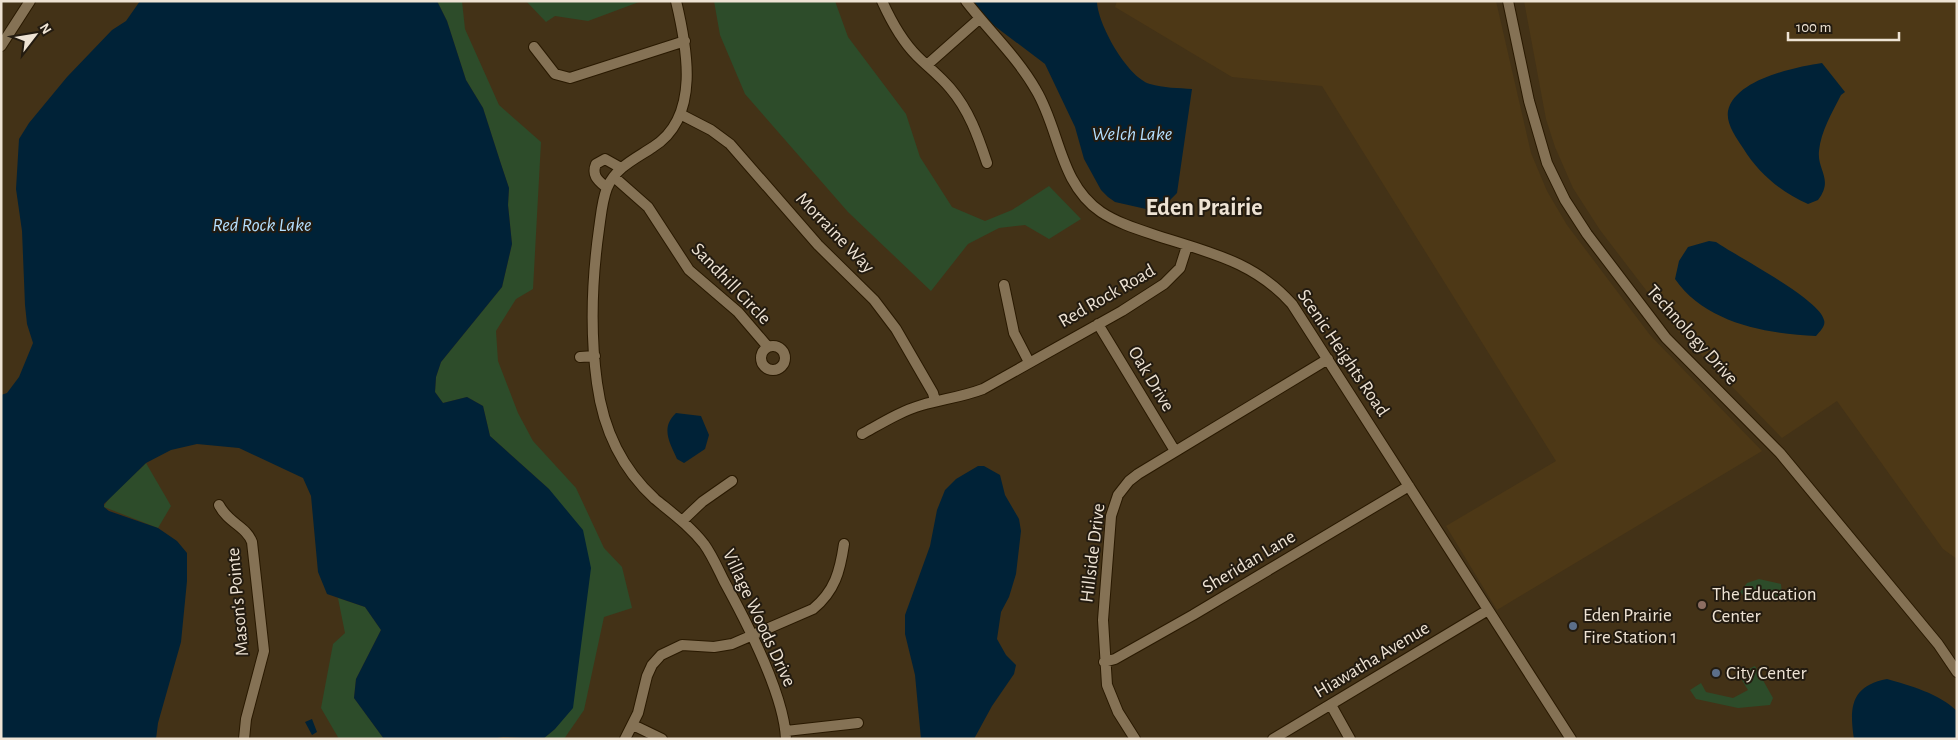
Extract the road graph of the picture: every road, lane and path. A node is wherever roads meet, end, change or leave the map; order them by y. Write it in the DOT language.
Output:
graph roads {
  1 [pos="30,1"];
  2 [pos="676,1"];
  3 [pos="882,1"];
  4 [pos="966,1"];
  5 [pos="1508,1"];
  6 [pos="979,19"];
  7 [pos="685,42"];
  8 [pos="1,46"];
  9 [pos="534,47"];
  10 [pos="927,65"];
  11 [pos="680,114"];
  12 [pos="987,163"];
  13 [pos="621,168"];
  14 [pos="614,177"];
  15 [pos="607,188"];
  16 [pos="1187,246"];
  17 [pos="1004,285"];
  18 [pos="1098,324"];
  19 [pos="768,348"];
  20 [pos="595,356"];
  21 [pos="580,357"];
  22 [pos="1328,359"];
  23 [pos="1028,362"];
  24 [pos="935,402"];
  25 [pos="862,434"];
  26 [pos="1175,451"];
  27 [pos="732,482"];
  28 [pos="1409,486"];
  29 [pos="219,505"];
  30 [pos="682,521"];
  31 [pos="844,544"];
  32 [pos="1488,610"];
  33 [pos="751,635"];
  34 [pos="1938,644"];
  35 [pos="1104,662"];
  36 [pos="1957,662"];
  37 [pos="1957,672"];
  38 [pos="1331,705"];
  39 [pos="858,722"];
  40 [pos="633,725"];
  41 [pos="786,735"];
  42 [pos="244,739"];
  43 [pos="625,739"];
  44 [pos="662,739"];
  45 [pos="1135,739"];
  46 [pos="1273,739"];
  47 [pos="1350,739"];
  48 [pos="1570,739"];
  1 -- 8 [label="street"];
  2 -- 7 [label="street, Village Woods Drive"];
  3 -- 10 [label="street"];
  4 -- 6 [label="street, Scenic Heights Road"];
  5 -- 34 [label="street, Technology Drive"];
  6 -- 10 [label="street"];
  6 -- 16 [label="street, Scenic Heights Road"];
  7 -- 9 [label="street"];
  7 -- 11 [label="street, Village Woods Drive"];
  10 -- 12 [label="street"];
  11 -- 13 [label="street, Village Woods Drive"];
  11 -- 24 [label="street, Morraine Way"];
  13 -- 14 [label="street, Village Woods Drive"];
  13 -- 15 [label="street"];
  14 -- 15 [label="street, Village Woods Drive"];
  14 -- 19 [label="street, Sandhill Circle"];
  15 -- 20 [label="street, Village Woods Drive"];
  16 -- 18 [label="street, Red Rock Road"];
  16 -- 22 [label="street, Scenic Heights Road"];
  17 -- 23 [label="street"];
  18 -- 23 [label="street, Red Rock Road"];
  18 -- 26 [label="street, Oak Drive"];
  20 -- 21 [label="street"];
  20 -- 30 [label="street, Village Woods Drive"];
  22 -- 26 [label="street, Hillside Drive"];
  22 -- 28 [label="street, Scenic Heights Road"];
  23 -- 24 [label="street, Red Rock Road"];
  24 -- 25 [label="street, Red Rock Road"];
  26 -- 35 [label="street, Hillside Drive"];
  27 -- 30 [label="street"];
  28 -- 32 [label="street, Scenic Heights Road"];
  28 -- 35 [label="street, Sheridan Lane"];
  29 -- 42 [label="street, Mason's Pointe"];
  30 -- 33 [label="street, Village Woods Drive"];
  31 -- 33 [label="street"];
  32 -- 38 [label="street, Hiawatha Avenue"];
  32 -- 48 [label="street, Scenic Heights Road"];
  33 -- 40 [label="street"];
  33 -- 41 [label="street, Village Woods Drive"];
  34 -- 36 [label="street, Technology Drive"];
  34 -- 37 [label="street, Technology Drive"];
  35 -- 45 [label="street, Hillside Drive"];
  38 -- 46 [label="street, Hiawatha Avenue"];
  38 -- 47 [label="street"];
  39 -- 41 [label="street"];
  40 -- 43 [label="street"];
  40 -- 44 [label="street"];
}
